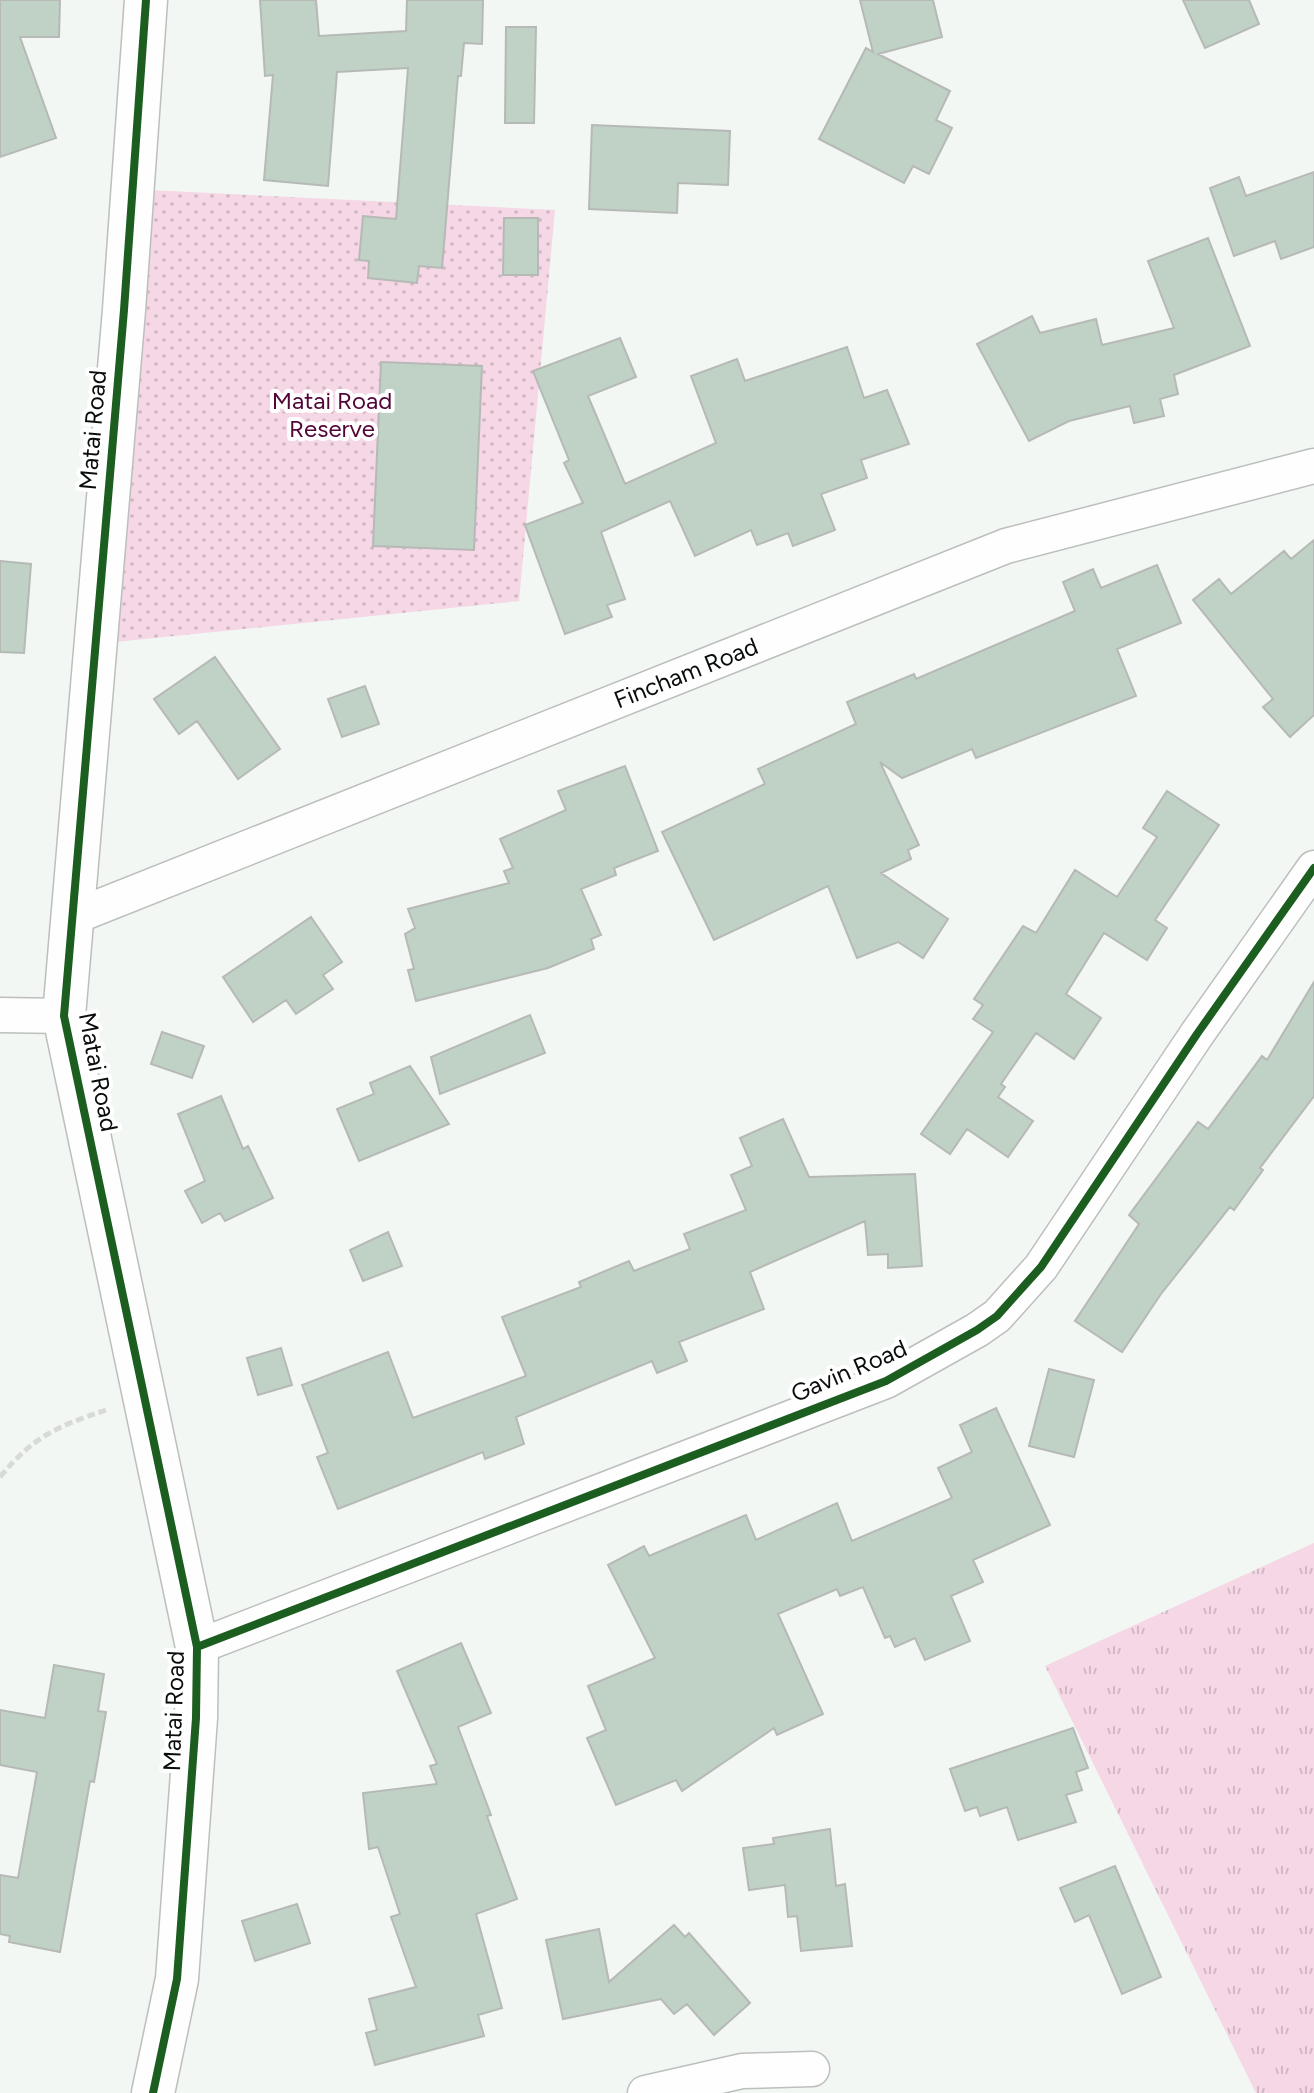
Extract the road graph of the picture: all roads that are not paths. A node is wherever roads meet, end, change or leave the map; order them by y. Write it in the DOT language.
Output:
graph roads {
  1 [pos="146,0"];
  2 [pos="1314,466"];
  3 [pos="1314,868"];
  4 [pos="71,918"];
  5 [pos="0,1015"];
  6 [pos="64,1016"];
  7 [pos="197,1647"];
  8 [pos="812,2069"];
  9 [pos="153,2093"];
  10 [pos="645,2093"];
  1 -- 4 [label="street, Matai Road"];
  2 -- 4 [label="street, Fincham Road"];
  3 -- 7 [label="street, Gavin Road"];
  4 -- 6 [label="street, Matai Road"];
  5 -- 6 [label="street"];
  6 -- 7 [label="street, Matai Road"];
  7 -- 9 [label="street, Matai Road"];
  8 -- 10 [label="street"];
}
